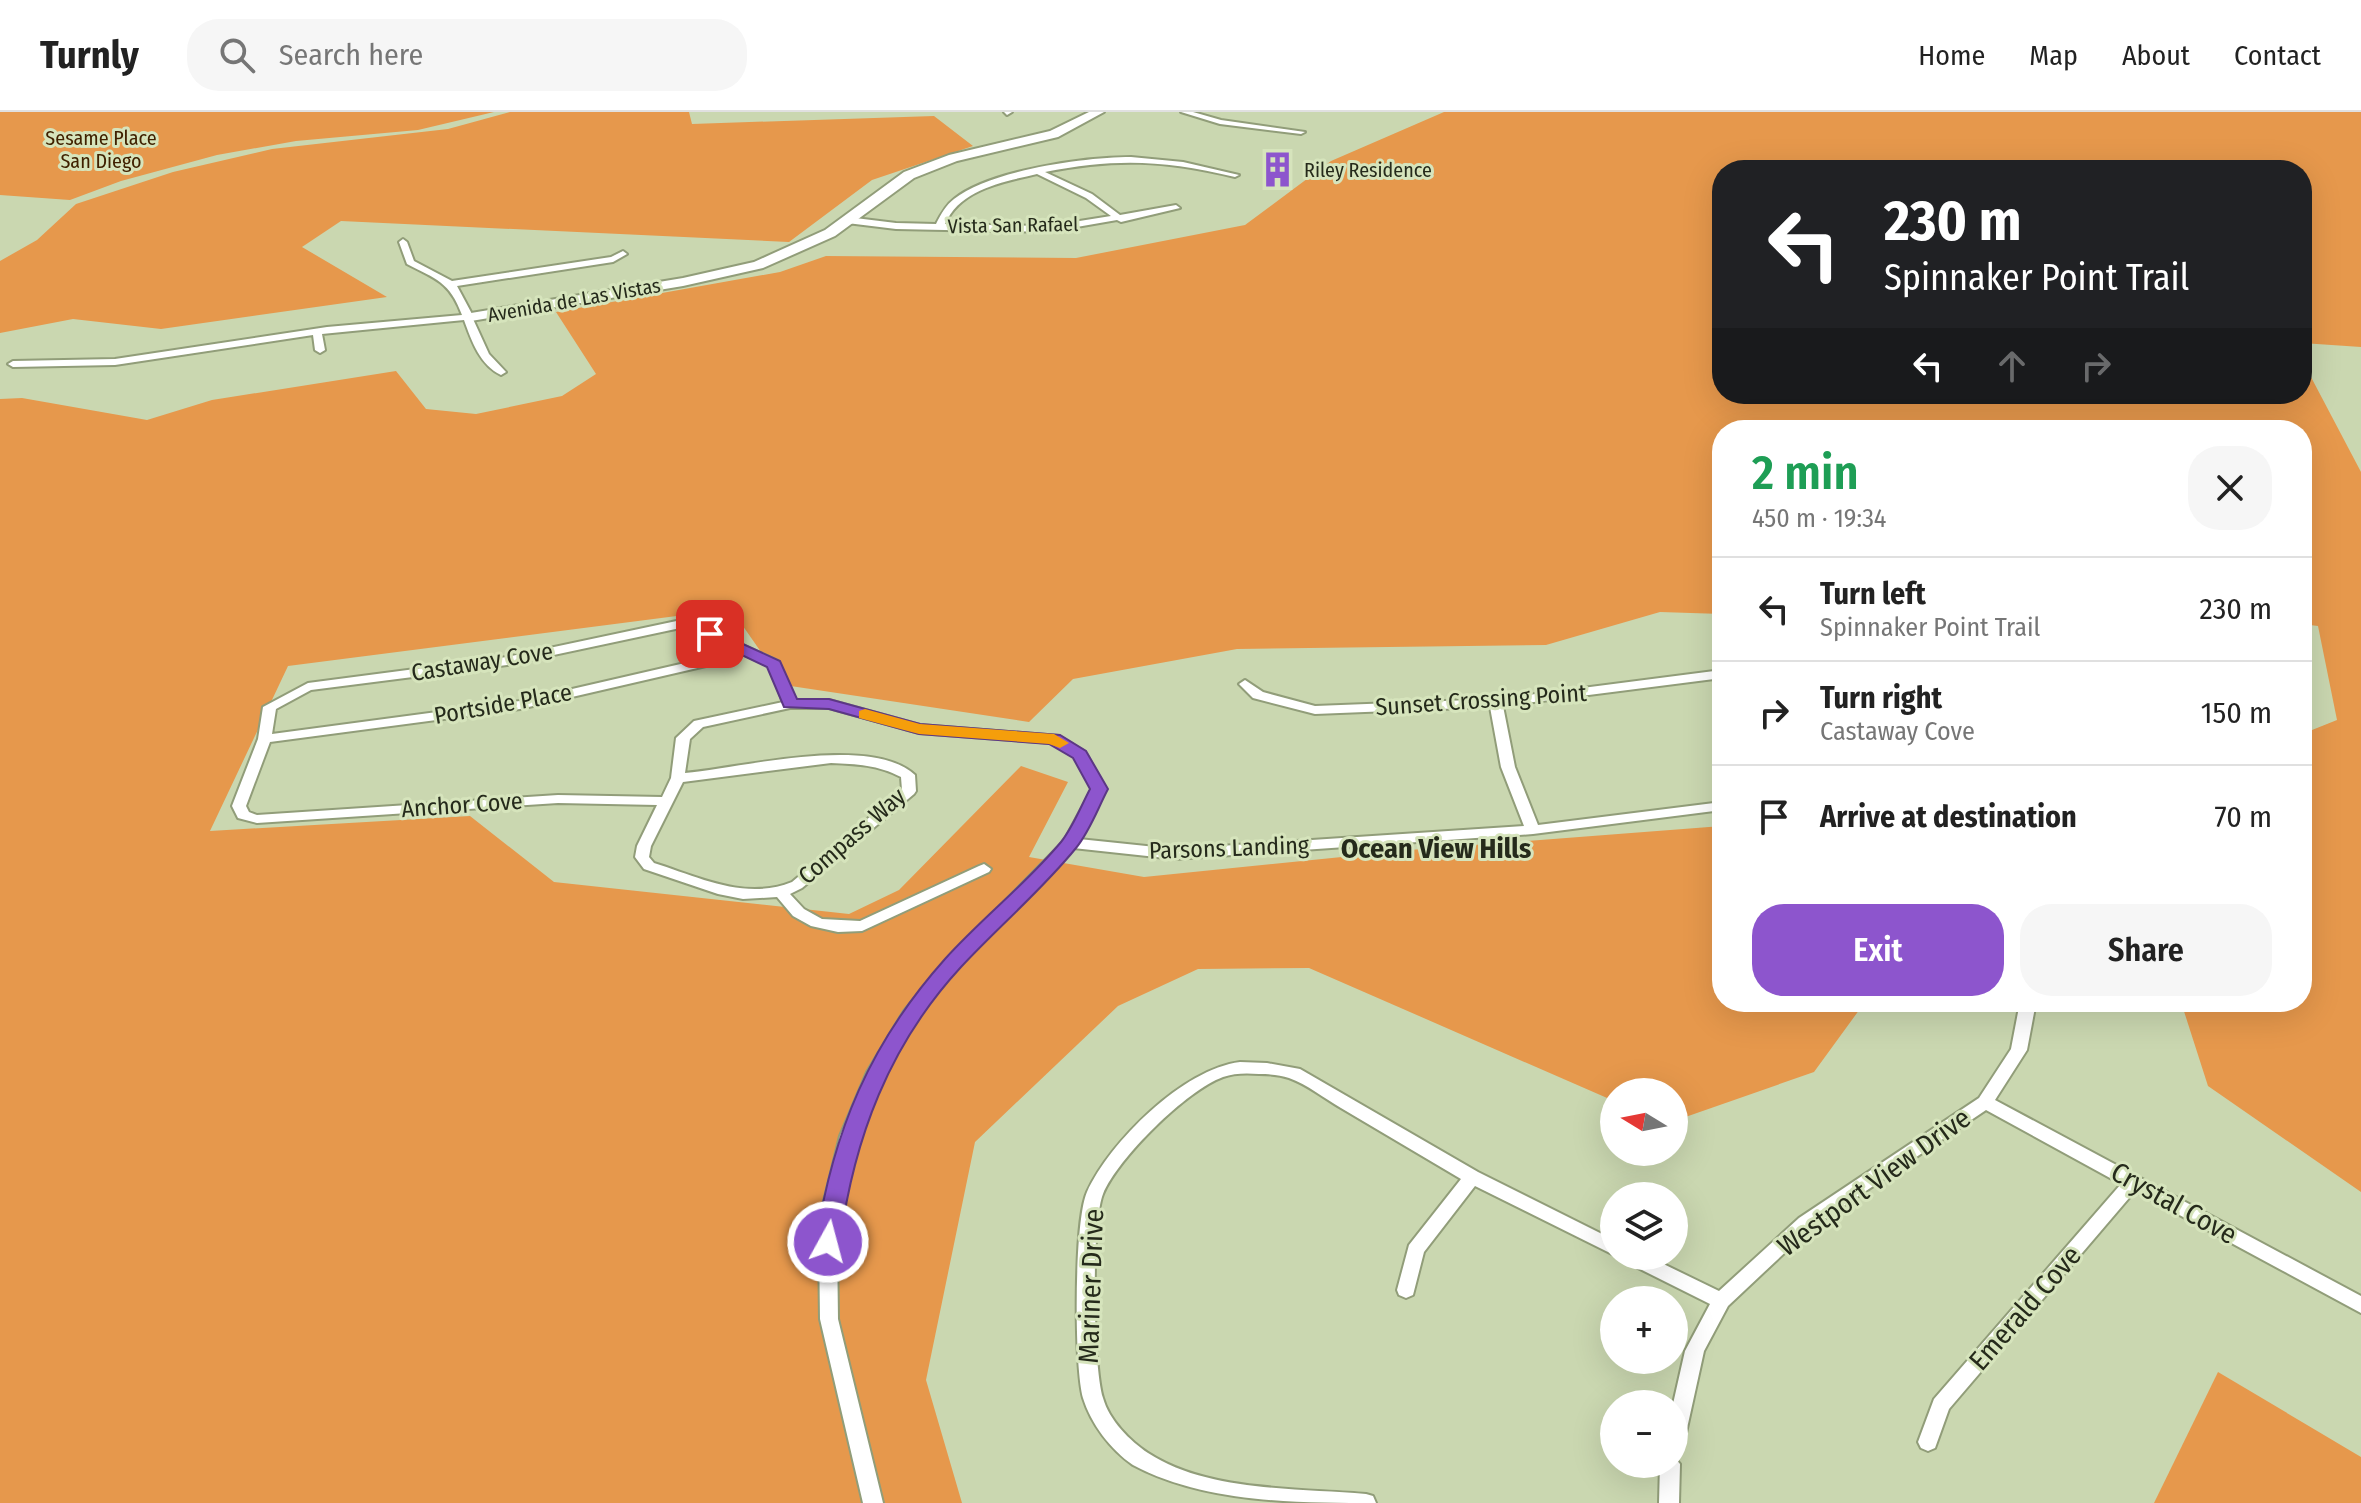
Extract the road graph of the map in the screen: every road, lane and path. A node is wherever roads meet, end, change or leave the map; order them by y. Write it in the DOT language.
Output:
graph roads {
  1 [pos="1098,112"];
  2 [pos="1185,112"];
  3 [pos="1301,132"];
  4 [pos="1040,173"];
  5 [pos="1235,175"];
  6 [pos="1176,208"];
  7 [pos="1121,219"];
  8 [pos="847,220"];
  9 [pos="940,226"];
  10 [pos="403,242"];
  11 [pos="623,254"];
  12 [pos="451,284"];
  13 [pos="471,317"];
  14 [pos="317,332"];
  15 [pos="320,350"];
  16 [pos="135,359"];
  17 [pos="13,364"];
  18 [pos="501,372"];
  19 [pos="136,374"];
  20 [pos="733,645"];
  21 [pos="1712,675"];
  22 [pos="1245,684"];
  23 [pos="1496,703"];
  24 [pos="790,704"];
  25 [pos="265,739"];
  26 [pos="678,778"];
  27 [pos="667,801"];
  28 [pos="1712,807"];
  29 [pos="257,819"];
  30 [pos="1533,830"];
  31 [pos="1070,843"];
  32 [pos="984,869"];
  33 [pos="782,894"];
  34 [pos="2026,1012"];
  35 [pos="1985,1102"];
  36 [pos="1472,1177"];
  37 [pos="2134,1181"];
  38 [pos="1600,1241"];
  39 [pos="1658,1270"];
  40 [pos="1406,1290"];
  41 [pos="1721,1301"];
  42 [pos="2361,1305"];
  43 [pos="1686,1390"];
  44 [pos="1928,1442"];
  45 [pos="1670,1478"];
  46 [pos="873,1503"];
  47 [pos="1366,1503"];
  48 [pos="1669,1503"];
  1 -- 8 [label="street, Avenida de Las Vistas"];
  2 -- 3 [label="street"];
  4 -- 5 [label="street"];
  4 -- 7 [label="street"];
  4 -- 9 [label="street"];
  6 -- 7 [label="street, Vista San Rafael"];
  7 -- 9 [label="street, Vista San Rafael"];
  8 -- 9 [label="street, Vista San Rafael"];
  8 -- 13 [label="street, Avenida de Las Vistas"];
  10 -- 12 [label="street"];
  11 -- 12 [label="street"];
  12 -- 13 [label="street"];
  13 -- 14 [label="street, Avenida de Las Vistas"];
  13 -- 18 [label="street"];
  14 -- 15 [label="street"];
  14 -- 16 [label="street, Avenida de Las Vistas"];
  16 -- 17 [label="street, Avenida de Las Vistas"];
  16 -- 19 [label="street"];
  20 -- 24 [label="street, Castaway Cove"];
  20 -- 25 [label="street, Portside Place"];
  20 -- 25 [label="street, Castaway Cove"];
  21 -- 23 [label="street, Sunset Crossing Point"];
  22 -- 23 [label="street, Sunset Crossing Point"];
  23 -- 30 [label="street"];
  24 -- 26 [label="street"];
  24 -- 31 [label="street"];
  25 -- 29 [label="street, Castaway Cove"];
  26 -- 27 [label="street"];
  26 -- 33 [label="street, Compass Way"];
  27 -- 29 [label="street, Anchor Cove"];
  27 -- 33 [label="street, Compass Way"];
  28 -- 30 [label="street, Parsons Landing"];
  30 -- 31 [label="street, Parsons Landing"];
  31 -- 46 [label="street"];
  32 -- 33 [label="street"];
  34 -- 35 [label="street, Westport View Drive"];
  35 -- 37 [label="street, Crystal Cove"];
  35 -- 41 [label="street, Westport View Drive"];
  36 -- 38 [label="street, Mariner Drive"];
  36 -- 40 [label="street"];
  36 -- 47 [label="street, Mariner Drive"];
  37 -- 42 [label="street, Crystal Cove"];
  37 -- 44 [label="street, Emerald Cove"];
  39 -- 41 [label="street"];
  41 -- 43 [label="street, Westport View Drive"];
  45 -- 48 [label="street"];
}
